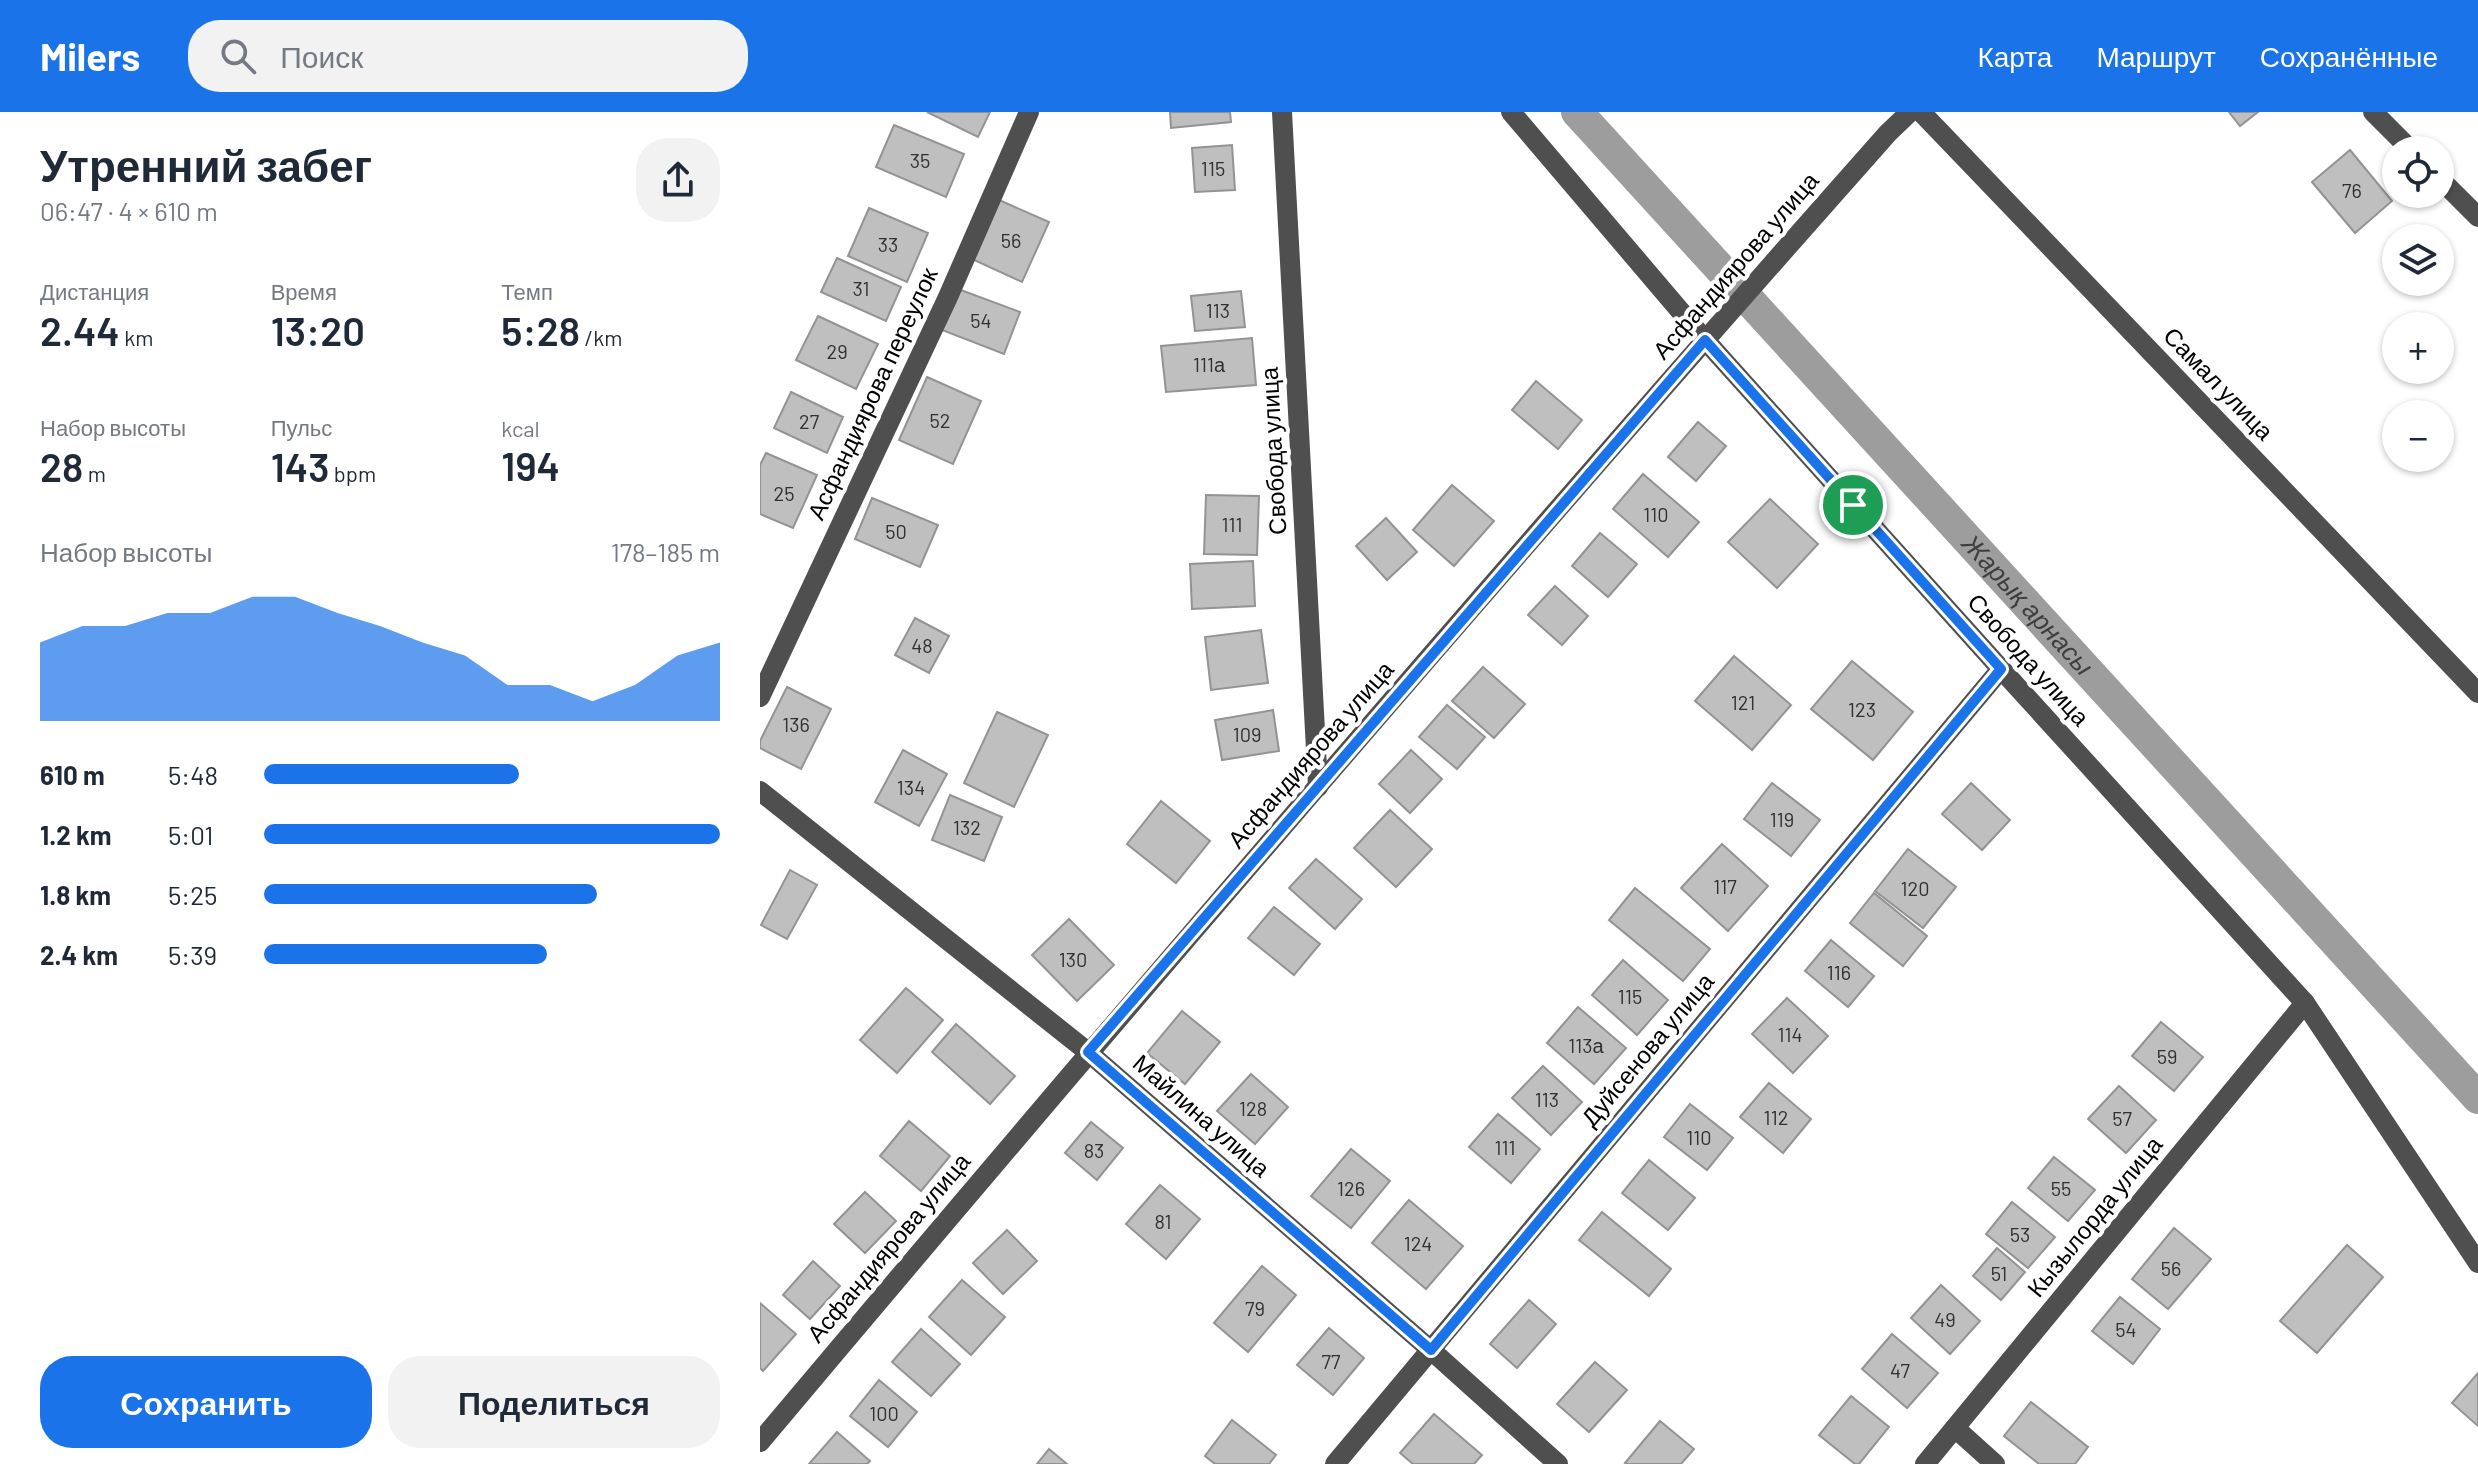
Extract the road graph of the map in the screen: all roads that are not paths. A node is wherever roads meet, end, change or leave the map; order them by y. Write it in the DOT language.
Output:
graph roads {
  1 [pos="1029,112"];
  2 [pos="1282,112"];
  3 [pos="1511,112"];
  4 [pos="1910,112"];
  5 [pos="1921,112"];
  6 [pos="2373,112"];
  7 [pos="2397,136"];
  8 [pos="2454,193"];
  9 [pos="2478,217"];
  10 [pos="1705,340"];
  11 [pos="2001,669"];
  12 [pos="2478,693"];
  13 [pos="760,697"];
  14 [pos="1318,787"];
  15 [pos="760,791"];
  16 [pos="2305,1003"];
  17 [pos="1088,1052"];
  18 [pos="2478,1263"];
  19 [pos="1431,1350"];
  20 [pos="1955,1428"];
  21 [pos="760,1442"];
  22 [pos="1335,1464"];
  23 [pos="1558,1464"];
  24 [pos="1925,1464"];
  25 [pos="1995,1464"];
  1 -- 13 [label="street, Асфандиярова переулок"];
  2 -- 14 [label="street, Свобода улица"];
  3 -- 10 [label="street, Свобода улица"];
  4 -- 10 [label="street, Асфандиярова улица"];
  5 -- 12 [label="street, Самал улица"];
  6 -- 7 [label="street"];
  8 -- 9 [label="street"];
  10 -- 11 [label="street, Свобода улица"];
  10 -- 14 [label="street, Асфандиярова улица"];
  11 -- 16 [label="street, Свобода улица"];
  11 -- 19 [label="street, Дуйсенова улица"];
  14 -- 17 [label="street, Асфандиярова улица"];
  15 -- 17 [label="street, Майлина улица"];
  16 -- 18 [label="street, Свобода улица"];
  16 -- 20 [label="street, Кызылорда улица"];
  17 -- 19 [label="street, Майлина улица"];
  17 -- 21 [label="street, Асфандиярова улица"];
  19 -- 22 [label="street, Дуйсенова улица"];
  19 -- 23 [label="street, Майлина улица"];
  20 -- 24 [label="street, Кызылорда улица"];
  20 -- 25 [label="street"];
}
